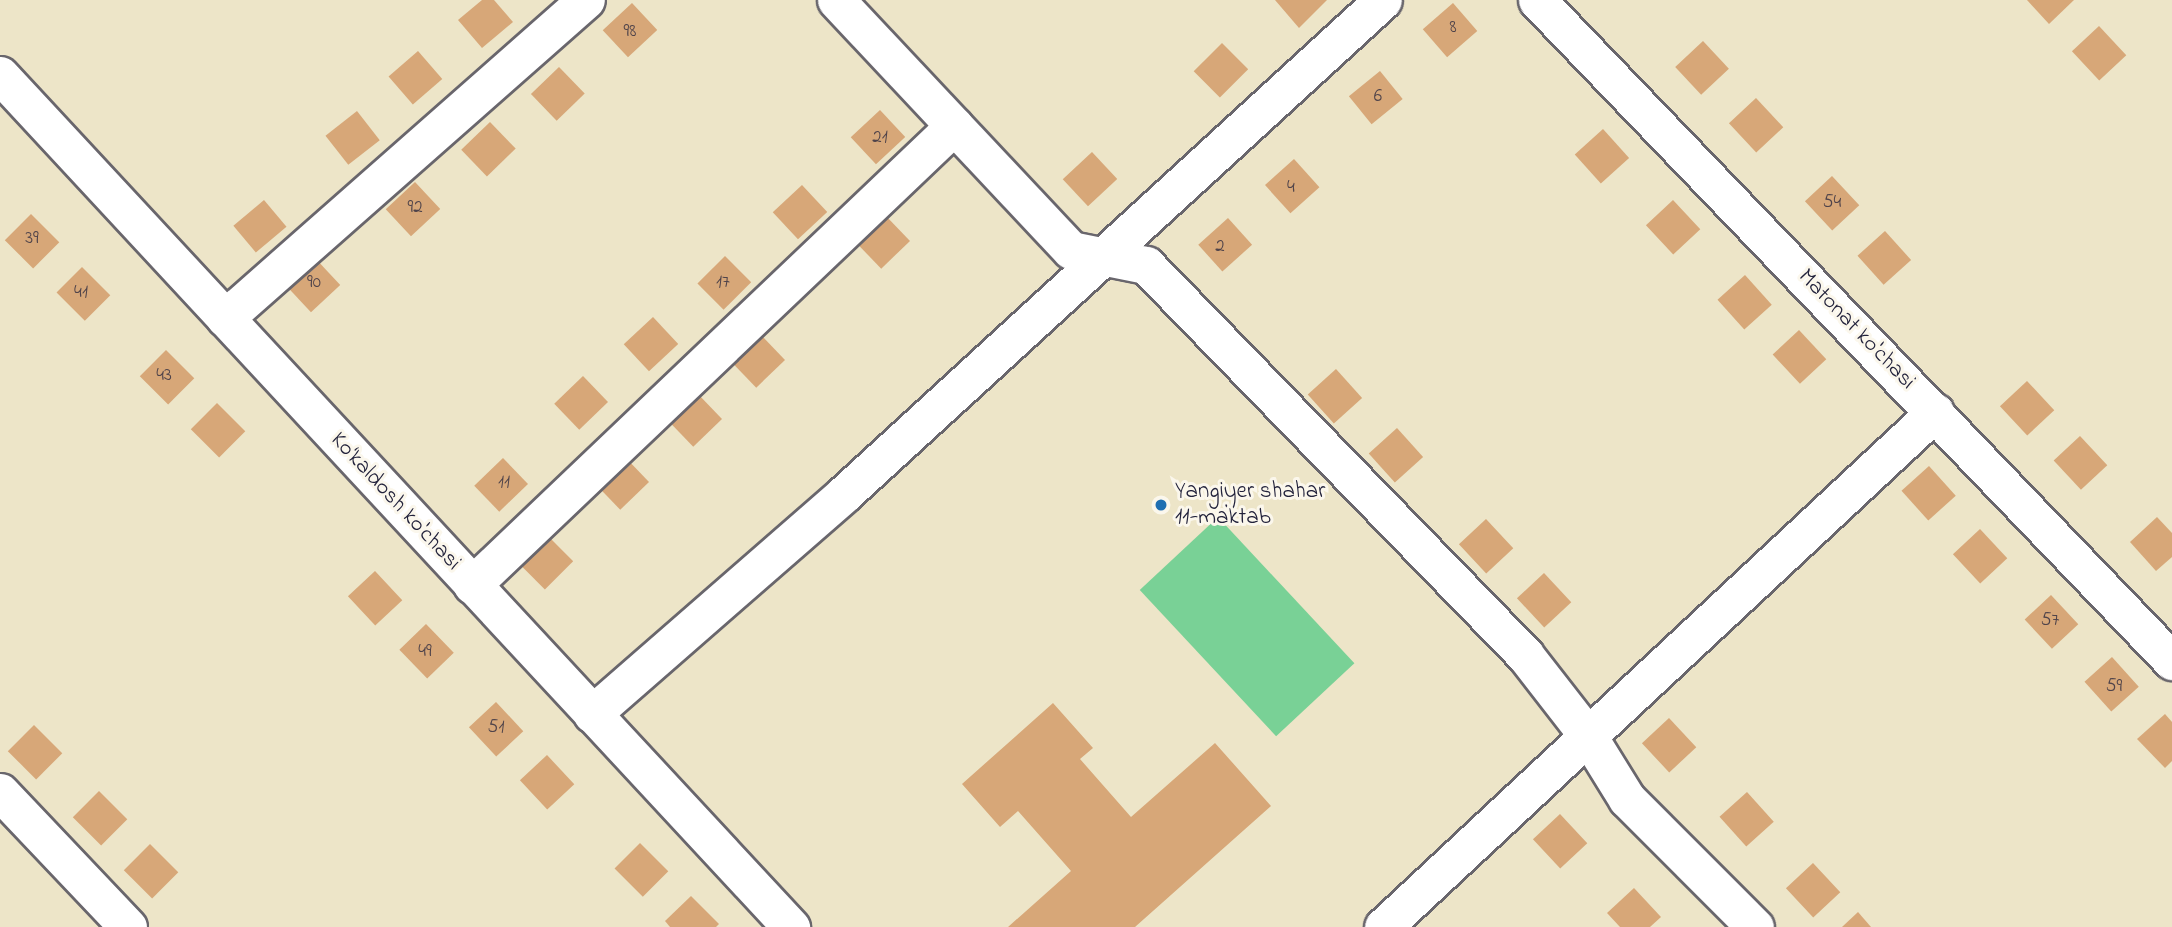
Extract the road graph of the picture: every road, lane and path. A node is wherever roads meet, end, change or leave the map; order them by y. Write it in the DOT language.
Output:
graph roads {
  1 [pos="586,0"];
  2 [pos="836,0"];
  3 [pos="1383,0"];
  4 [pos="1537,0"];
  5 [pos="0,75"];
  6 [pos="954,126"];
  7 [pos="1108,254"];
  8 [pos="225,318"];
  9 [pos="1935,412"];
  10 [pos="472,585"];
  11 [pos="2172,661"];
  12 [pos="592,714"];
  13 [pos="1588,736"];
  14 [pos="0,792"];
  15 [pos="128,927"];
  16 [pos="791,927"];
  17 [pos="1383,927"];
  18 [pos="1755,927"];
  1 -- 8 [label="street"];
  2 -- 6 [label="street"];
  3 -- 7 [label="street"];
  4 -- 9 [label="street, Matonat ko'chasi"];
  5 -- 8 [label="street, Ko‘kaldosh ko'chasi"];
  6 -- 7 [label="street"];
  6 -- 10 [label="street"];
  7 -- 12 [label="street"];
  7 -- 13 [label="street"];
  8 -- 10 [label="street, Ko‘kaldosh ko'chasi"];
  9 -- 11 [label="street, Matonat ko'chasi"];
  9 -- 13 [label="street"];
  10 -- 12 [label="street, Ko‘kaldosh ko'chasi"];
  12 -- 16 [label="street, Ko‘kaldosh ko'chasi"];
  13 -- 17 [label="street"];
  13 -- 18 [label="street"];
  14 -- 15 [label="street"];
}
